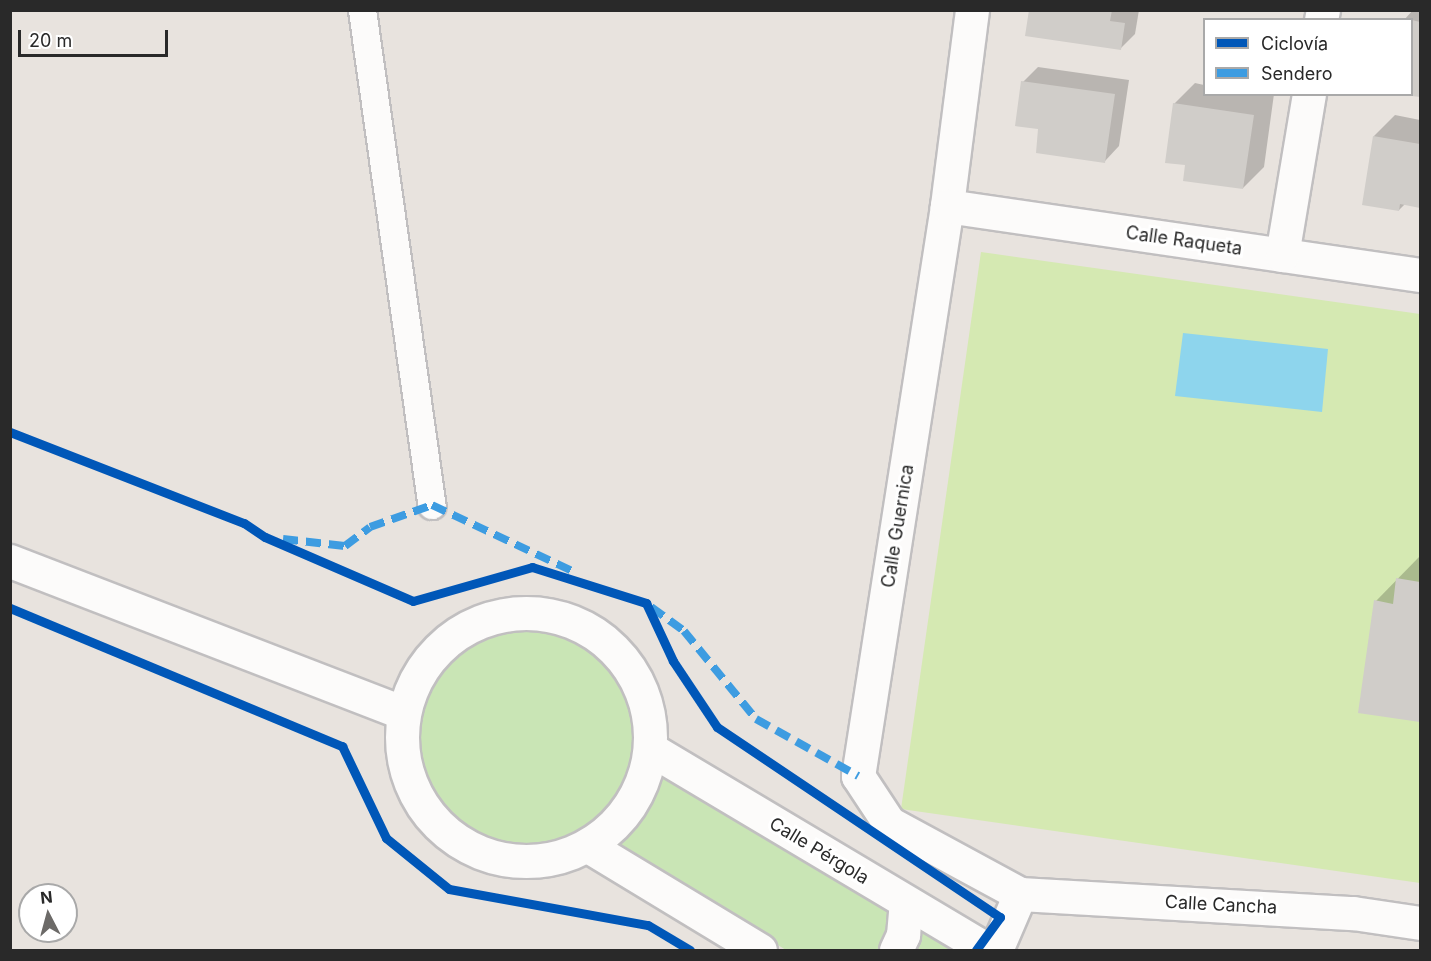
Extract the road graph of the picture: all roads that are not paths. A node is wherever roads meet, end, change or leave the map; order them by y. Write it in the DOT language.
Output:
graph roads {
  1 [pos="362,10"];
  2 [pos="972,10"];
  3 [pos="1309,96"];
  4 [pos="947,206"];
  5 [pos="1282,255"];
  6 [pos="1420,275"];
  7 [pos="432,505"];
  8 [pos="10,561"];
  9 [pos="403,712"];
  10 [pos="652,750"];
  11 [pos="588,846"];
  12 [pos="1020,894"];
  13 [pos="906,903"];
  14 [pos="1420,923"];
  15 [pos="760,951"];
  16 [pos="896,951"];
  17 [pos="987,951"];
  18 [pos="996,951"];
  1 -- 7 [label="lane"];
  2 -- 4 [label="street, Calle Guernica"];
  3 -- 5 [label="street"];
  4 -- 5 [label="street, Calle Raqueta"];
  4 -- 12 [label="street, Calle Guernica"];
  5 -- 6 [label="street, Calle Raqueta"];
  8 -- 9 [label="street"];
  9 -- 10 [label="street"];
  9 -- 11 [label="street"];
  10 -- 11 [label="street"];
  10 -- 13 [label="street, Calle Pérgola"];
  11 -- 15 [label="street"];
  12 -- 14 [label="street, Calle Cancha"];
  12 -- 18 [label="street"];
  13 -- 16 [label="street"];
  13 -- 17 [label="street, Calle Pérgola"];
}
